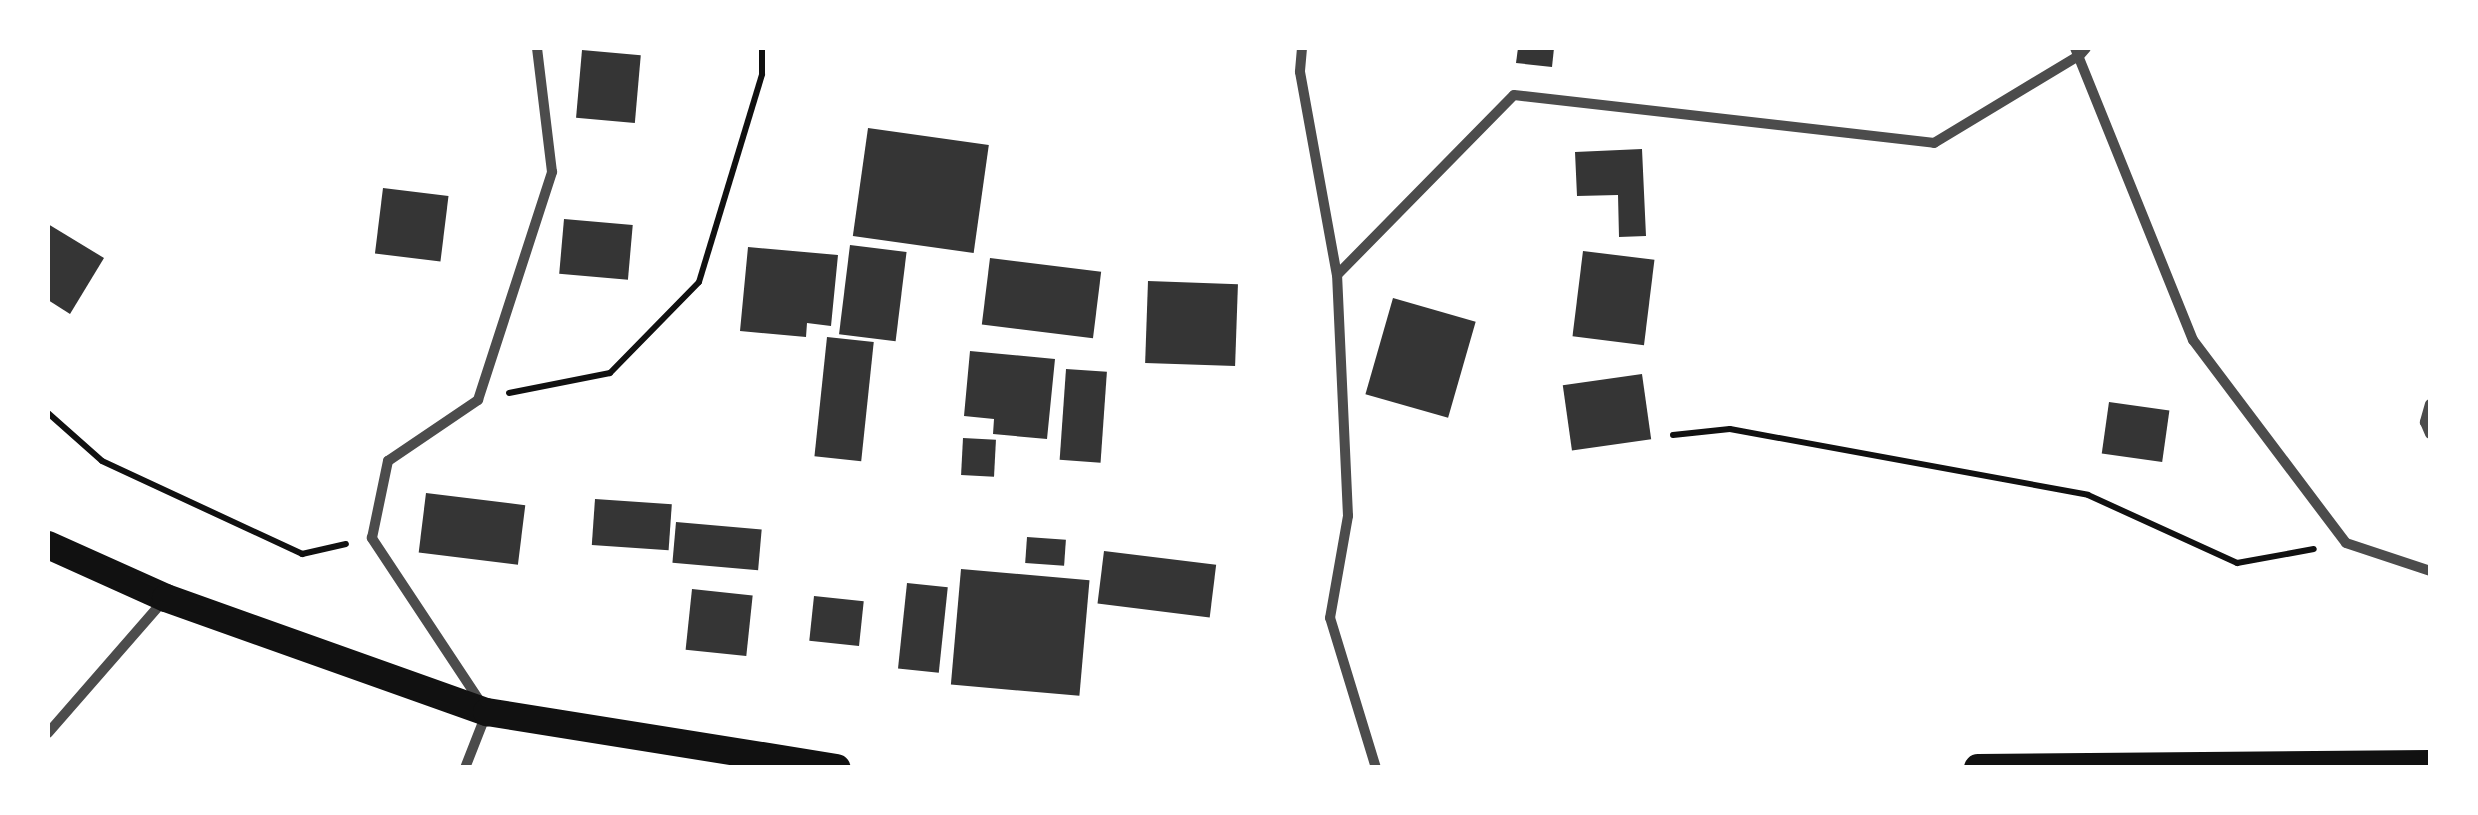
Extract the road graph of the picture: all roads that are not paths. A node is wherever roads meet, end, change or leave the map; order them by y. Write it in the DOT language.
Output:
graph roads {
  1 [pos="537,48"];
  2 [pos="1302,48"];
  3 [pos="2080,50"];
  4 [pos="1336,274"];
  5 [pos="2430,404"];
  6 [pos="2430,434"];
  7 [pos="48,545"];
  8 [pos="2430,571"];
  9 [pos="166,598"];
  10 [pos="487,712"];
  11 [pos="48,733"];
  12 [pos="2422,766"];
  13 [pos="2016,767"];
  14 [pos="465,768"];
  15 [pos="836,768"];
  16 [pos="1376,768"];
  17 [pos="1978,768"];
  1 -- 10 [label="street"];
  2 -- 4 [label="street"];
  3 -- 4 [label="street"];
  3 -- 8 [label="street"];
  4 -- 16 [label="street"];
  5 -- 6 [label="street"];
  7 -- 9 [label="highway"];
  9 -- 10 [label="highway"];
  9 -- 11 [label="street"];
  10 -- 14 [label="street"];
  10 -- 15 [label="highway"];
  12 -- 13 [label="highway"];
  13 -- 17 [label="highway"];
}
